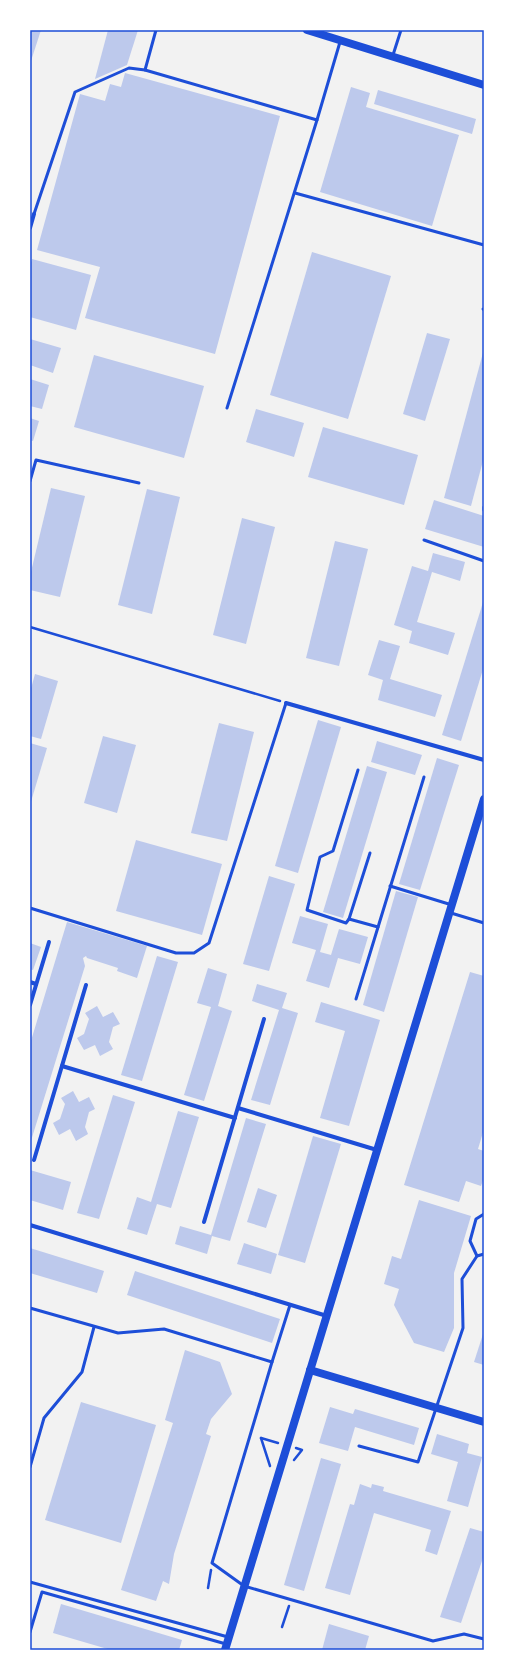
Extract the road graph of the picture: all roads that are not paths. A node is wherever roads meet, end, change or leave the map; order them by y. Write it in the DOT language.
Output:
graph roads {
  1 [pos="156,30"];
  2 [pos="307,30"];
  3 [pos="401,30"];
  4 [pos="340,40"];
  5 [pos="393,56"];
  6 [pos="145,70"];
  7 [pos="484,84"];
  8 [pos="317,120"];
  9 [pos="295,193"];
  10 [pos="34,214"];
  11 [pos="30,228"];
  12 [pos="484,245"];
  13 [pos="228,408"];
  14 [pos="30,481"];
  15 [pos="139,483"];
  16 [pos="484,507"];
  17 [pos="484,510"];
  18 [pos="424,540"];
  19 [pos="484,561"];
  20 [pos="286,703"];
  21 [pos="484,760"];
  22 [pos="358,770"];
  23 [pos="424,778"];
  24 [pos="484,799"];
  25 [pos="370,853"];
  26 [pos="390,886"];
  27 [pos="30,908"];
  28 [pos="450,908"];
  29 [pos="349,919"];
  30 [pos="484,923"];
  31 [pos="378,927"];
  32 [pos="49,942"];
  33 [pos="30,982"];
  34 [pos="36,984"];
  35 [pos="86,985"];
  36 [pos="356,999"];
  37 [pos="30,1005"];
  38 [pos="264,1019"];
  39 [pos="62,1066"];
  40 [pos="238,1108"];
  41 [pos="235,1118"];
  42 [pos="377,1150"];
  43 [pos="34,1160"];
  44 [pos="484,1214"];
  45 [pos="204,1222"];
  46 [pos="30,1225"];
  47 [pos="484,1254"];
  48 [pos="477,1256"];
  49 [pos="290,1305"];
  50 [pos="30,1308"];
  51 [pos="327,1316"];
  52 [pos="94,1326"];
  53 [pos="272,1362"];
  54 [pos="310,1370"];
  55 [pos="436,1407"];
  56 [pos="484,1422"];
  57 [pos="358,1446"];
  58 [pos="30,1467"];
  59 [pos="30,1582"];
  60 [pos="244,1586"];
  61 [pos="30,1632"];
  62 [pos="484,1639"];
  63 [pos="226,1644"];
  1 -- 6 [label="lane"];
  2 -- 4 [label="main road"];
  3 -- 5 [label="lane"];
  4 -- 5 [label="main road"];
  4 -- 8 [label="lane"];
  5 -- 7 [label="main road"];
  6 -- 8 [label="lane"];
  6 -- 10 [label="lane"];
  8 -- 9 [label="lane"];
  9 -- 12 [label="lane"];
  9 -- 13 [label="lane"];
  10 -- 11 [label="street"];
  14 -- 15 [label="lane"];
  16 -- 17 [label="lane"];
  18 -- 19 [label="lane"];
  20 -- 21 [label="street"];
  20 -- 27 [label="lane"];
  22 -- 29 [label="lane"];
  23 -- 26 [label="lane"];
  24 -- 28 [label="main road"];
  25 -- 29 [label="lane"];
  26 -- 28 [label="lane"];
  26 -- 31 [label="lane"];
  28 -- 30 [label="lane"];
  28 -- 42 [label="main road"];
  29 -- 31 [label="lane"];
  31 -- 36 [label="lane"];
  32 -- 34 [label="street"];
  33 -- 34 [label="street"];
  34 -- 37 [label="street"];
  35 -- 39 [label="street"];
  38 -- 40 [label="street"];
  39 -- 41 [label="street"];
  39 -- 43 [label="street"];
  40 -- 41 [label="street"];
  40 -- 42 [label="street"];
  41 -- 45 [label="street"];
  42 -- 51 [label="main road"];
  44 -- 48 [label="lane"];
  46 -- 49 [label="street"];
  47 -- 48 [label="lane"];
  48 -- 55 [label="lane"];
  49 -- 51 [label="street"];
  49 -- 53 [label="lane"];
  50 -- 52 [label="lane"];
  51 -- 54 [label="main road"];
  52 -- 53 [label="lane"];
  52 -- 58 [label="lane"];
  53 -- 60 [label="lane"];
  54 -- 55 [label="main road"];
  54 -- 60 [label="main road"];
  55 -- 56 [label="main road"];
  55 -- 57 [label="lane"];
  59 -- 63 [label="lane"];
  60 -- 62 [label="lane"];
  60 -- 63 [label="main road"];
  61 -- 63 [label="lane"];
}
